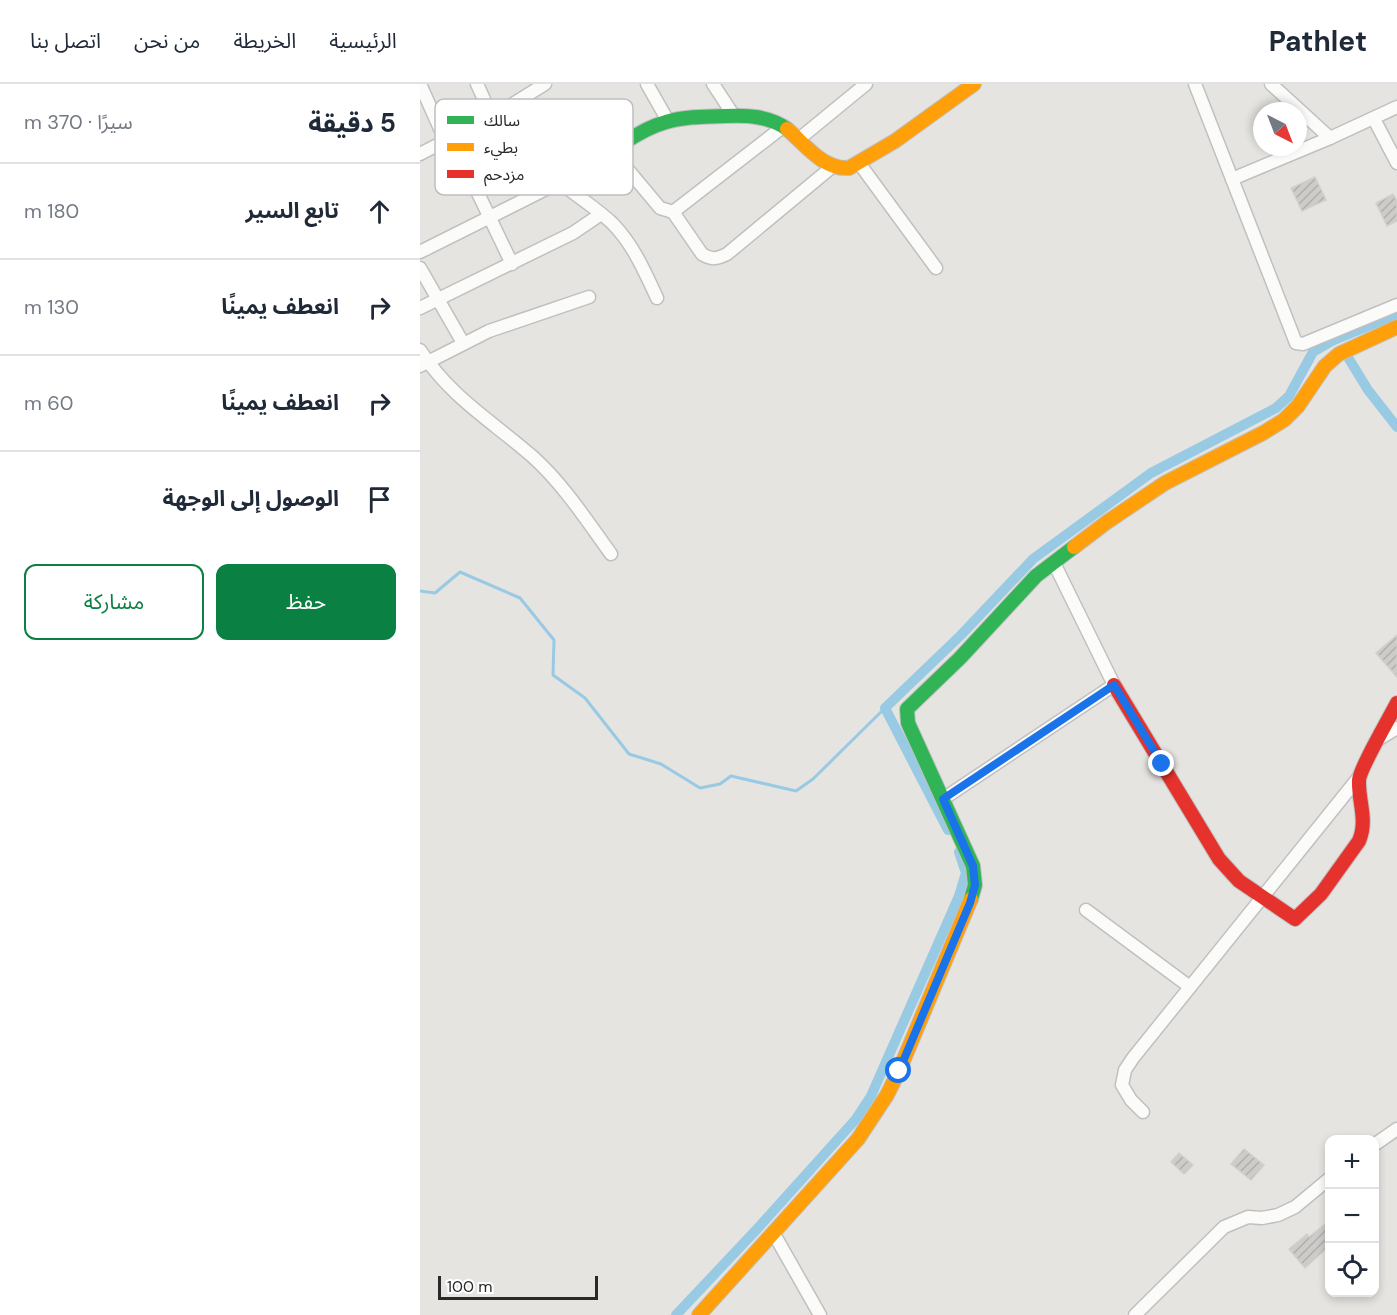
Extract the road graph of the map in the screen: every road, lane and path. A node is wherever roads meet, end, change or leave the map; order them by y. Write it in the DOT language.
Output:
graph roads {
  1 [pos="420,84"];
  2 [pos="477,84"];
  3 [pos="545,84"];
  4 [pos="647,84"];
  5 [pos="713,84"];
  6 [pos="974,84"];
  7 [pos="1196,84"];
  8 [pos="1271,84"];
  9 [pos="863,85"];
  10 [pos="484,99"];
  11 [pos="522,99"];
  12 [pos="1397,107"];
  13 [pos="435,113"];
  14 [pos="734,116"];
  15 [pos="1374,119"];
  16 [pos="668,121"];
  17 [pos="784,126"];
  18 [pos="633,138"];
  19 [pos="1330,138"];
  20 [pos="799,139"];
  21 [pos="435,147"];
  22 [pos="420,154"];
  23 [pos="859,163"];
  24 [pos="1397,163"];
  25 [pos="832,167"];
  26 [pos="633,176"];
  27 [pos="1232,179"];
  28 [pos="478,195"];
  29 [pos="541,195"];
  30 [pos="577,195"];
  31 [pos="673,212"];
  32 [pos="601,214"];
  33 [pos="490,217"];
  34 [pos="420,252"];
  35 [pos="512,264"];
  36 [pos="420,268"];
  37 [pos="936,268"];
  38 [pos="589,297"];
  39 [pos="657,298"];
  40 [pos="439,299"];
  41 [pos="1397,305"];
  42 [pos="420,308"];
  43 [pos="1397,327"];
  44 [pos="463,343"];
  45 [pos="420,350"];
  46 [pos="424,364"];
  47 [pos="611,554"];
  48 [pos="1054,563"];
  49 [pos="1114,685"];
  50 [pos="1397,702"];
  51 [pos="1397,728"];
  52 [pos="1379,739"];
  53 [pos="1359,777"];
  54 [pos="943,799"];
  55 [pos="1262,897"];
  56 [pos="1086,910"];
  57 [pos="1190,987"];
  58 [pos="1143,1112"];
  59 [pos="1397,1129"];
  60 [pos="1379,1142"];
  61 [pos="1325,1181"];
  62 [pos="774,1234"];
  63 [pos="699,1315"];
  64 [pos="820,1315"];
  65 [pos="1135,1315"];
  1 -- 13 [label="street"];
  2 -- 10 [label="street"];
  3 -- 11 [label="street"];
  4 -- 16 [label="street"];
  5 -- 14 [label="street"];
  6 -- 23 [label="street"];
  7 -- 27 [label="street"];
  8 -- 19 [label="street"];
  9 -- 20 [label="street"];
  12 -- 15 [label="street"];
  14 -- 16 [label="street"];
  14 -- 17 [label="street"];
  15 -- 19 [label="street"];
  15 -- 24 [label="street"];
  16 -- 18 [label="street"];
  17 -- 20 [label="street"];
  17 -- 31 [label="street"];
  19 -- 27 [label="street"];
  20 -- 25 [label="street"];
  21 -- 22 [label="street"];
  23 -- 25 [label="street"];
  23 -- 37 [label="street"];
  25 -- 31 [label="street"];
  26 -- 31 [label="street"];
  27 -- 41 [label="street"];
  28 -- 33 [label="street"];
  29 -- 33 [label="street"];
  30 -- 32 [label="street"];
  32 -- 35 [label="street"];
  32 -- 39 [label="street"];
  33 -- 34 [label="street"];
  33 -- 35 [label="street"];
  35 -- 40 [label="street"];
  36 -- 40 [label="street"];
  38 -- 44 [label="street"];
  40 -- 42 [label="street"];
  40 -- 44 [label="street"];
  43 -- 48 [label="street"];
  44 -- 46 [label="street"];
  45 -- 46 [label="street"];
  46 -- 47 [label="street"];
  48 -- 49 [label="street"];
  48 -- 54 [label="street"];
  49 -- 54 [label="street"];
  49 -- 55 [label="street"];
  50 -- 52 [label="street"];
  51 -- 52 [label="street"];
  52 -- 53 [label="street"];
  53 -- 55 [label="street"];
  53 -- 55 [label="street"];
  54 -- 62 [label="street"];
  55 -- 57 [label="street"];
  56 -- 57 [label="street"];
  57 -- 58 [label="street"];
  59 -- 60 [label="street"];
  61 -- 65 [label="street"];
  62 -- 63 [label="street"];
  62 -- 64 [label="street"];
}
